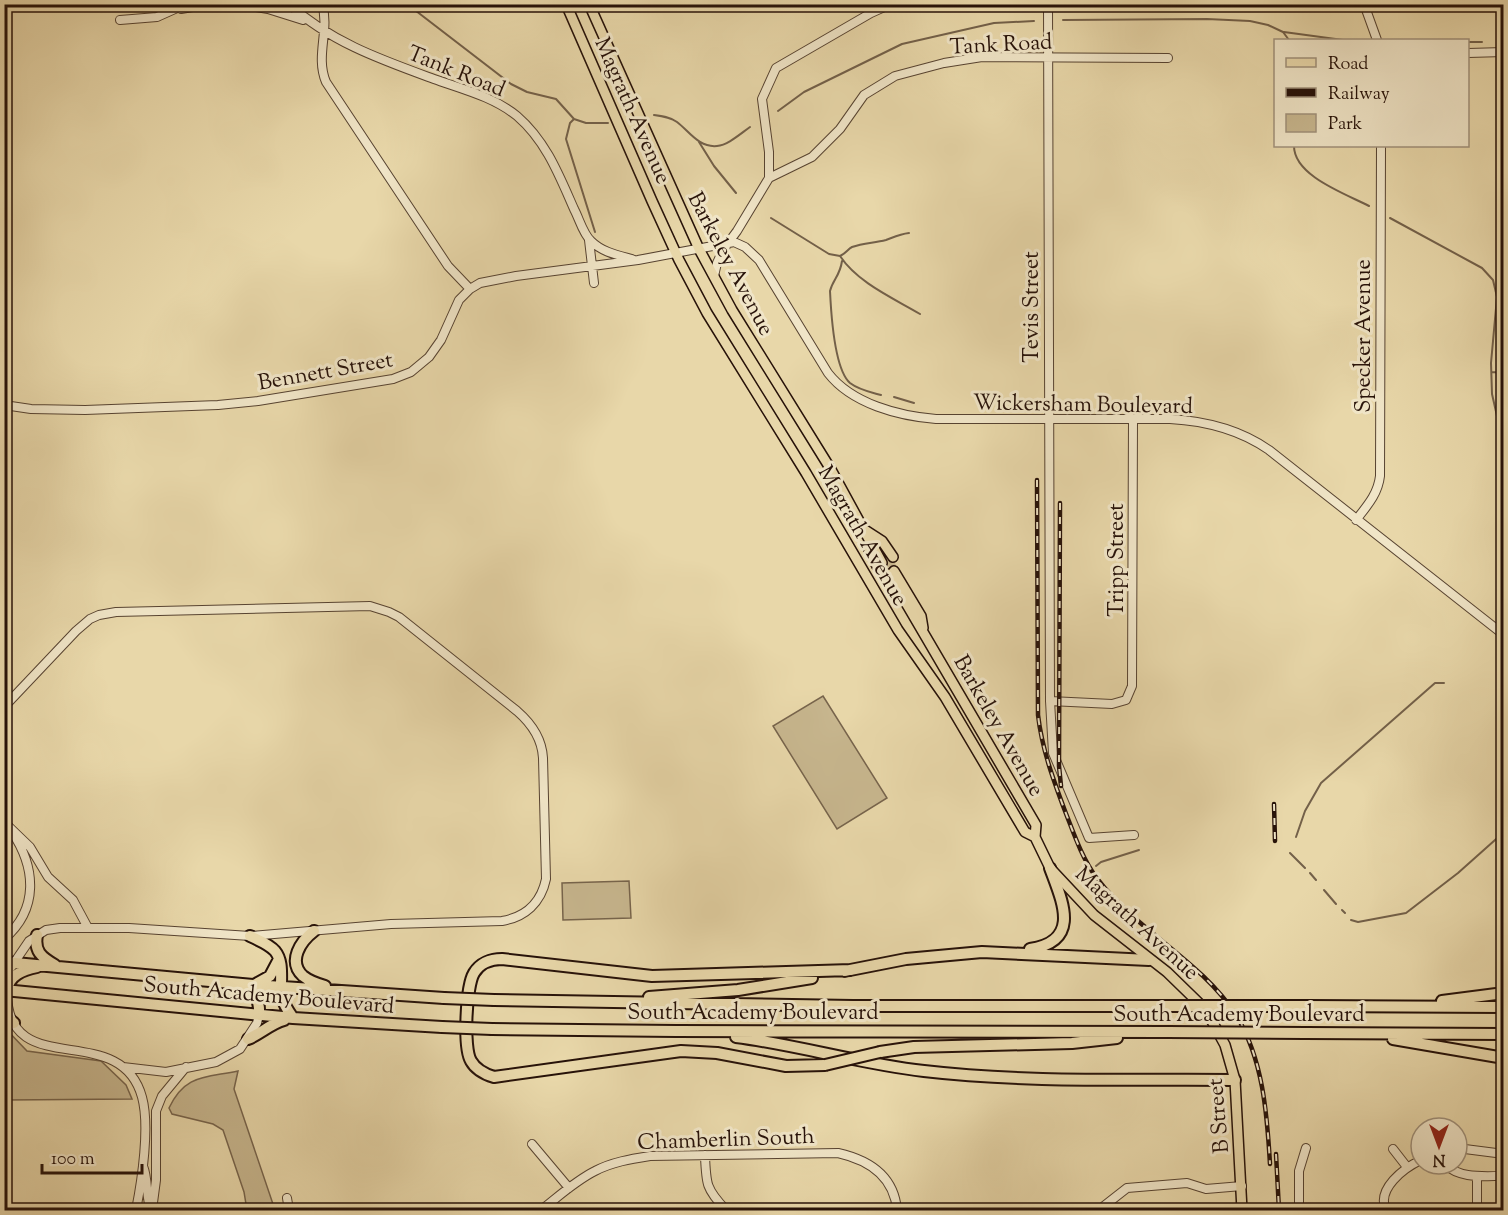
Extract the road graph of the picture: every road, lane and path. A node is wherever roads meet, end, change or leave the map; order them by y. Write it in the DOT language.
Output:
graph roads {
  1 [pos="186,4"];
  2 [pos="209,4"];
  3 [pos="237,4"];
  4 [pos="289,4"];
  5 [pos="322,4"];
  6 [pos="566,4"];
  7 [pos="589,4"];
  8 [pos="891,4"];
  9 [pos="1048,4"];
  10 [pos="1364,4"];
  11 [pos="177,10"];
  12 [pos="120,20"];
  13 [pos="309,22"];
  14 [pos="323,31"];
  15 [pos="1377,39"];
  16 [pos="1503,52"];
  17 [pos="1469,53"];
  18 [pos="1049,57"];
  19 [pos="1168,58"];
  20 [pos="1381,147"];
  21 [pos="769,178"];
  22 [pos="589,240"];
  23 [pos="729,242"];
  24 [pos="699,249"];
  25 [pos="676,254"];
  26 [pos="638,260"];
  27 [pos="592,266"];
  28 [pos="714,276"];
  29 [pos="594,283"];
  30 [pos="470,289"];
  31 [pos="4,405"];
  32 [pos="1048,419"];
  33 [pos="1133,419"];
  34 [pos="1356,520"];
  35 [pos="863,528"];
  36 [pos="924,634"];
  37 [pos="1503,635"];
  38 [pos="1050,701"];
  39 [pos="4,707"];
  40 [pos="5,823"];
  41 [pos="1134,835"];
  42 [pos="1035,837"];
  43 [pos="1050,868"];
  44 [pos="87,926"];
  45 [pos="314,931"];
  46 [pos="38,935"];
  47 [pos="250,936"];
  48 [pos="4,939"];
  49 [pos="1009,952"];
  50 [pos="279,958"];
  51 [pos="1149,960"];
  52 [pos="9,962"];
  53 [pos="43,965"];
  54 [pos="58,967"];
  55 [pos="851,970"];
  56 [pos="4,973"];
  57 [pos="239,984"];
  58 [pos="253,985"];
  59 [pos="280,987"];
  60 [pos="6,990"];
  61 [pos="337,991"];
  62 [pos="1503,993"];
  63 [pos="578,1002"];
  64 [pos="1391,1007"];
  65 [pos="1503,1007"];
  66 [pos="4,1015"];
  67 [pos="259,1015"];
  68 [pos="293,1018"];
  69 [pos="14,1023"];
  70 [pos="1213,1023"];
  71 [pos="676,1031"];
  72 [pos="1168,1032"];
  73 [pos="1357,1034"];
  74 [pos="1503,1034"];
  75 [pos="248,1039"];
  76 [pos="1503,1058"];
  77 [pos="123,1067"];
  78 [pos="186,1067"];
  79 [pos="1235,1080"];
  80 [pos="532,1144"];
  81 [pos="1306,1148"];
  82 [pos="1393,1149"];
  83 [pos="1469,1150"];
  84 [pos="1503,1154"];
  85 [pos="705,1155"];
  86 [pos="142,1165"];
  87 [pos="1407,1167"];
  88 [pos="1469,1175"];
  89 [pos="1477,1176"];
  90 [pos="1503,1176"];
  91 [pos="1242,1186"];
  92 [pos="569,1188"];
  93 [pos="287,1198"];
  94 [pos="137,1210"];
  95 [pos="152,1210"];
  96 [pos="289,1210"];
  97 [pos="541,1210"];
  98 [pos="726,1210"];
  99 [pos="897,1210"];
  100 [pos="1101,1210"];
  101 [pos="1242,1210"];
  102 [pos="1299,1210"];
  103 [pos="1386,1210"];
  104 [pos="1477,1210"];
  1 -- 11 [label="street"];
  2 -- 11 [label="street"];
  3 -- 13 [label="street"];
  4 -- 13 [label="street, Tank Road"];
  5 -- 14 [label="street"];
  6 -- 25 [label="main road, Magrath Avenue"];
  7 -- 24 [label="main road, Barkeley Avenue"];
  8 -- 21 [label="street"];
  9 -- 18 [label="street, Tevis Street"];
  10 -- 15 [label="street"];
  11 -- 12 [label="street"];
  13 -- 14 [label="street, Tank Road"];
  14 -- 22 [label="street, Tank Road"];
  14 -- 30 [label="street"];
  16 -- 17 [label="street"];
  18 -- 19 [label="street, Tank Road"];
  18 -- 21 [label="street, Tank Road"];
  18 -- 32 [label="street, Tevis Street"];
  20 -- 34 [label="street, Specker Avenue"];
  21 -- 23 [label="street"];
  22 -- 26 [label="street"];
  22 -- 27 [label="street, Tank Road"];
  23 -- 24 [label="street"];
  23 -- 28 [label="street"];
  23 -- 32 [label="street, Wickersham Boulevard"];
  24 -- 25 [label="street"];
  24 -- 28 [label="main road, Barkeley Avenue"];
  25 -- 26 [label="street"];
  25 -- 42 [label="main road, Magrath Avenue"];
  26 -- 27 [label="street"];
  27 -- 29 [label="street, Tank Road"];
  27 -- 30 [label="street"];
  28 -- 35 [label="main road, Barkeley Avenue"];
  30 -- 31 [label="street, Bennett Street"];
  32 -- 33 [label="street, Wickersham Boulevard"];
  32 -- 38 [label="street, Tevis Street"];
  33 -- 34 [label="street, Wickersham Boulevard"];
  33 -- 38 [label="street, Tripp Street"];
  34 -- 37 [label="street, Wickersham Boulevard"];
  35 -- 35 [label="main road, Barkeley Avenue"];
  36 -- 36 [label="main road, Barkeley Avenue"];
  36 -- 42 [label="main road, Barkeley Avenue"];
  38 -- 41 [label="street, Tevis Street"];
  39 -- 45 [label="street"];
  40 -- 44 [label="street"];
  40 -- 48 [label="street"];
  42 -- 43 [label="main road, Magrath Avenue"];
  43 -- 49 [label="highway"];
  43 -- 51 [label="main road, Magrath Avenue"];
  44 -- 46 [label="street"];
  44 -- 47 [label="street"];
  45 -- 47 [label="street"];
  45 -- 61 [label="highway"];
  46 -- 52 [label="street"];
  46 -- 54 [label="highway"];
  47 -- 50 [label="highway"];
  49 -- 51 [label="highway"];
  49 -- 55 [label="highway"];
  50 -- 58 [label="highway"];
  50 -- 59 [label="highway"];
  51 -- 70 [label="main road, Magrath Avenue"];
  52 -- 53 [label="highway, South Academy Boulevard"];
  52 -- 56 [label="highway"];
  53 -- 54 [label="highway, South Academy Boulevard"];
  53 -- 60 [label="highway"];
  54 -- 57 [label="highway, South Academy Boulevard"];
  55 -- 63 [label="highway"];
  55 -- 72 [label="highway, bridge"];
  57 -- 58 [label="highway, South Academy Boulevard"];
  57 -- 67 [label="highway"];
  58 -- 59 [label="highway, South Academy Boulevard"];
  59 -- 61 [label="highway, South Academy Boulevard"];
  59 -- 68 [label="highway"];
  60 -- 67 [label="highway, South Academy Boulevard"];
  60 -- 69 [label="street"];
  61 -- 63 [label="highway, South Academy Boulevard, bridge"];
  62 -- 64 [label="highway"];
  63 -- 64 [label="highway, South Academy Boulevard, bridge"];
  64 -- 65 [label="highway, South Academy Boulevard"];
  66 -- 69 [label="highway"];
  67 -- 68 [label="highway, South Academy Boulevard"];
  67 -- 75 [label="street"];
  68 -- 71 [label="highway, South Academy Boulevard, bridge"];
  68 -- 75 [label="highway"];
  69 -- 77 [label="street"];
  70 -- 79 [label="main road, B Street"];
  71 -- 72 [label="highway, South Academy Boulevard"];
  71 -- 79 [label="highway"];
  72 -- 73 [label="highway, South Academy Boulevard, bridge"];
  73 -- 74 [label="highway, South Academy Boulevard"];
  73 -- 76 [label="highway"];
  75 -- 78 [label="street"];
  77 -- 78 [label="street"];
  77 -- 86 [label="street"];
  78 -- 95 [label="street"];
  79 -- 91 [label="main road, B Street"];
  80 -- 92 [label="street"];
  81 -- 102 [label="street"];
  82 -- 87 [label="street"];
  83 -- 84 [label="street"];
  85 -- 92 [label="street, Chamberlin South"];
  85 -- 98 [label="street"];
  85 -- 99 [label="street, Chamberlin South"];
  86 -- 94 [label="street"];
  86 -- 95 [label="street"];
  87 -- 103 [label="street"];
  88 -- 89 [label="street"];
  89 -- 90 [label="street"];
  89 -- 104 [label="street"];
  91 -- 100 [label="street"];
  91 -- 101 [label="main road, B Street"];
  92 -- 97 [label="street, Chamberlin South"];
  93 -- 96 [label="street"];
}
